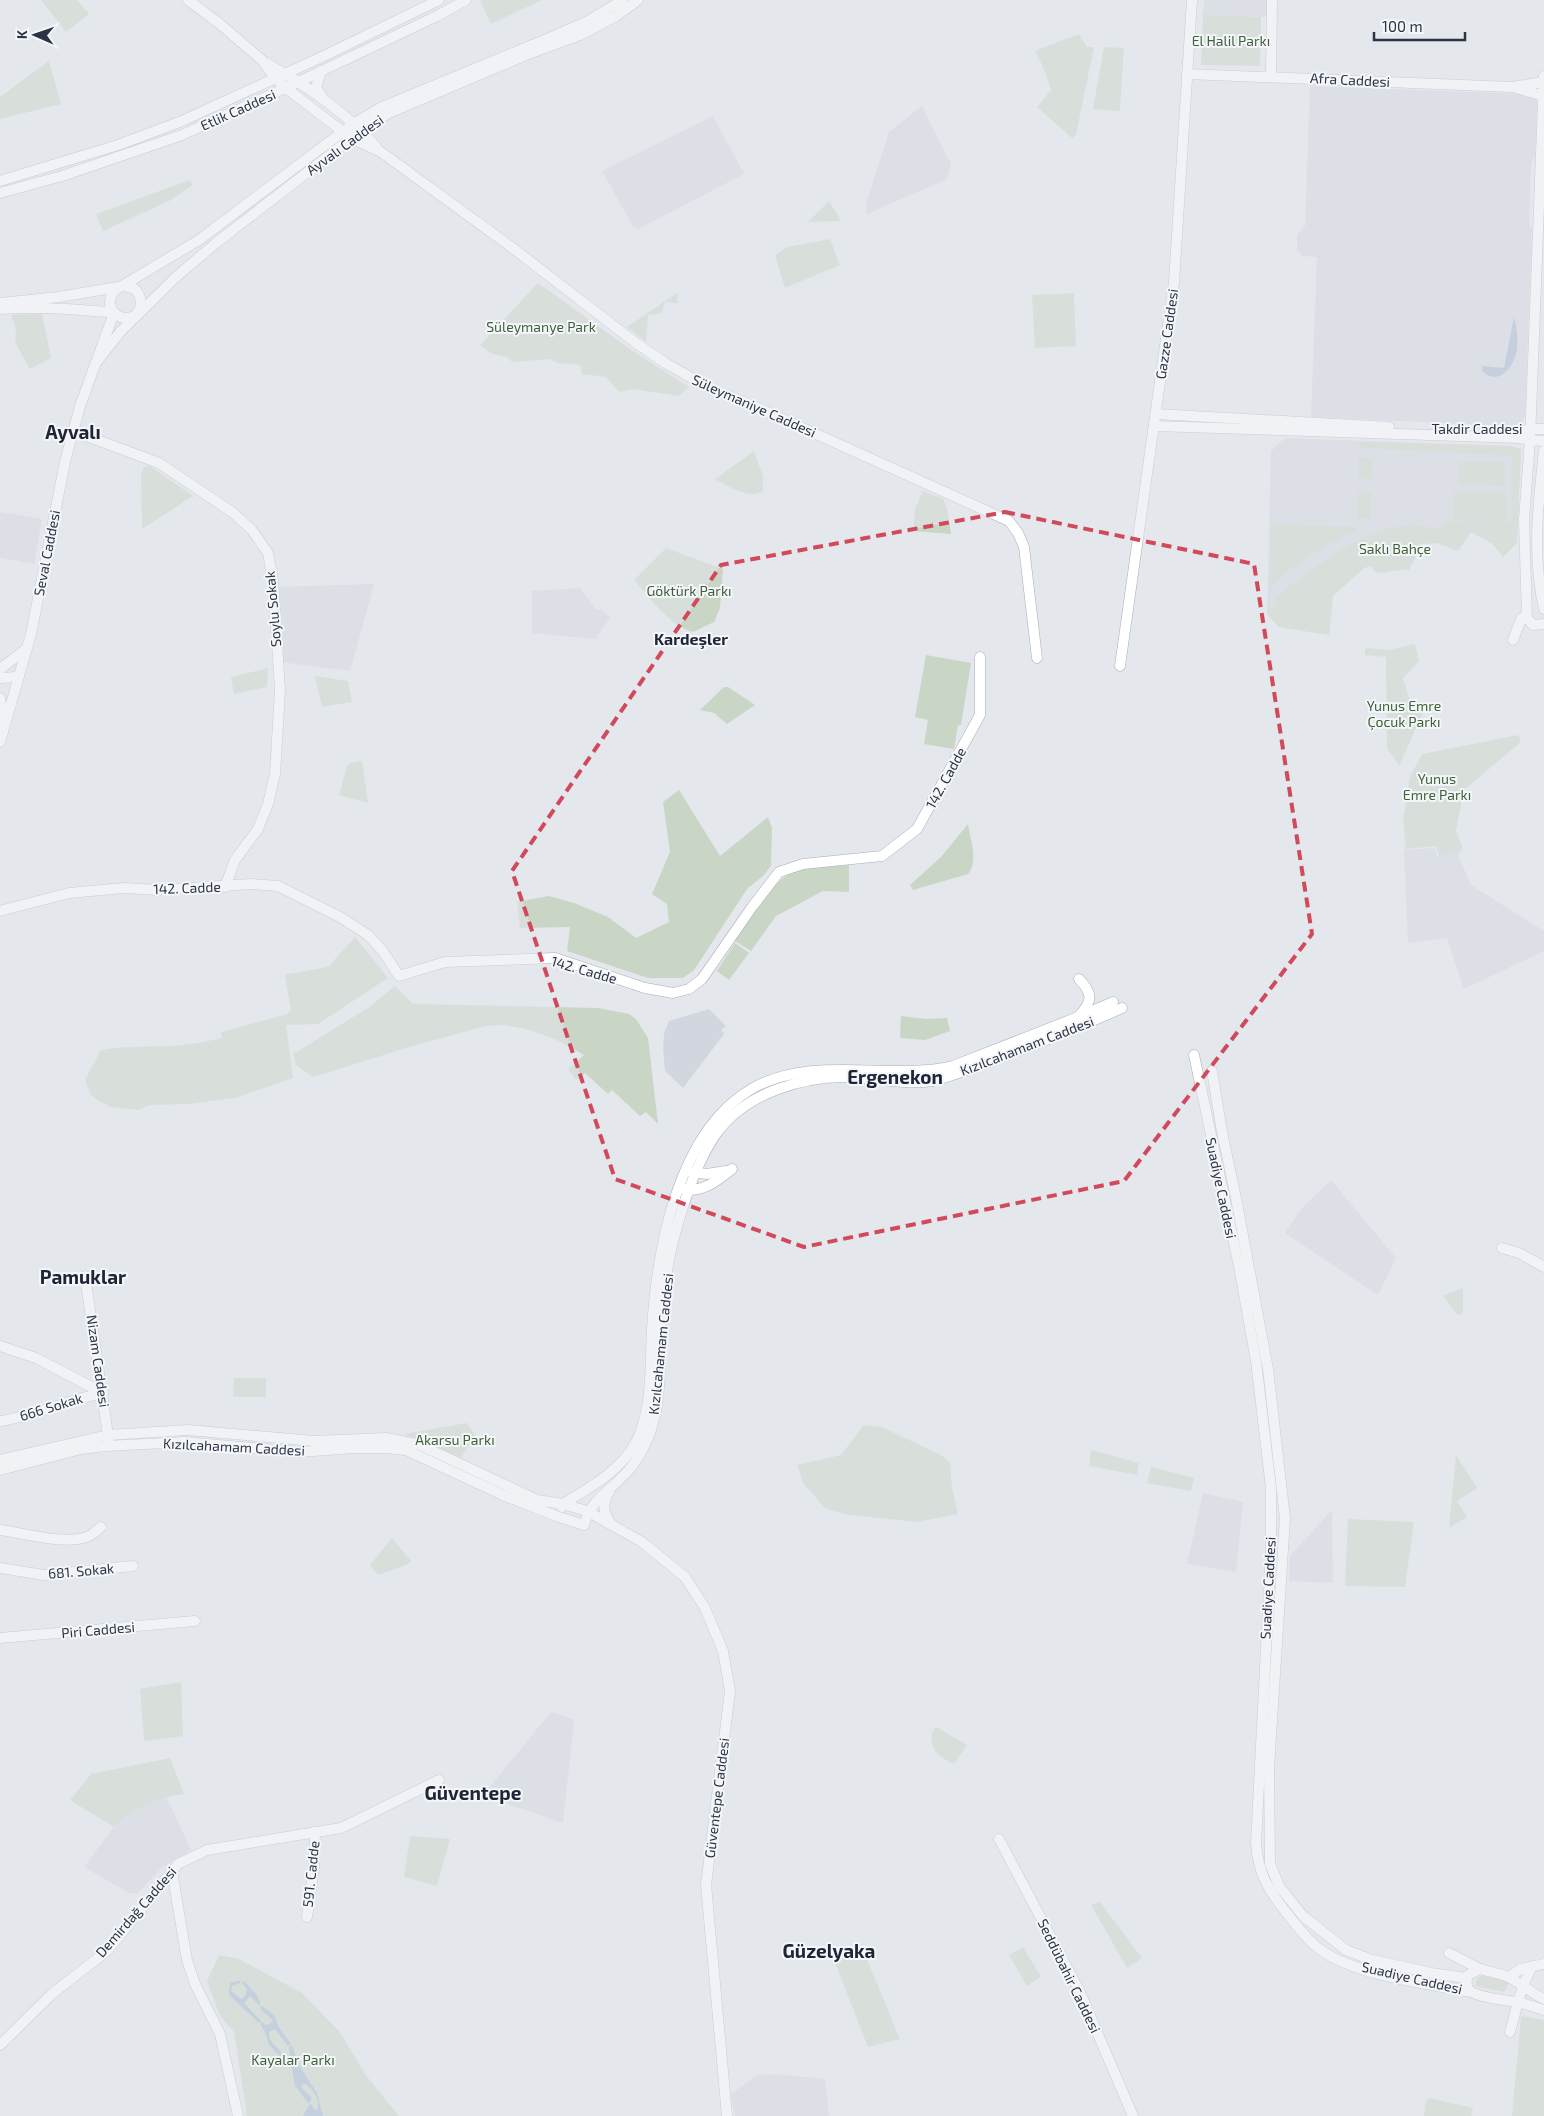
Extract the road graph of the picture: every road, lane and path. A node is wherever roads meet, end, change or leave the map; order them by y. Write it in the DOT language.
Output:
graph roads {
  1 [pos="188,0"];
  2 [pos="439,0"];
  3 [pos="466,0"];
  4 [pos="622,0"];
  5 [pos="638,0"];
  6 [pos="1192,0"];
  7 [pos="1272,0"];
  8 [pos="263,61"];
  9 [pos="322,71"];
  10 [pos="285,73"];
  11 [pos="1187,74"];
  12 [pos="1544,76"];
  13 [pos="1271,77"];
  14 [pos="275,78"];
  15 [pos="1544,82"];
  16 [pos="297,83"];
  17 [pos="1512,87"];
  18 [pos="286,88"];
  19 [pos="1543,97"];
  20 [pos="326,102"];
  21 [pos="358,127"];
  22 [pos="348,135"];
  23 [pos="381,152"];
  24 [pos="0,181"];
  25 [pos="0,193"];
  26 [pos="119,288"];
  27 [pos="0,303"];
  28 [pos="0,309"];
  29 [pos="114,314"];
  30 [pos="137,314"];
  31 [pos="95,364"];
  32 [pos="1156,414"];
  33 [pos="1154,426"];
  34 [pos="1530,429"];
  35 [pos="1544,429"];
  36 [pos="73,431"];
  37 [pos="1530,440"];
  38 [pos="1544,441"];
  39 [pos="1544,451"];
  40 [pos="1544,608"];
  41 [pos="1526,613"];
  42 [pos="1541,624"];
  43 [pos="26,650"];
  44 [pos="980,656"];
  45 [pos="1037,658"];
  46 [pos="1120,666"];
  47 [pos="0,670"];
  48 [pos="0,678"];
  49 [pos="16,681"];
  50 [pos="0,684"];
  51 [pos="0,698"];
  52 [pos="3,731"];
  53 [pos="0,742"];
  54 [pos="225,887"];
  55 [pos="0,911"];
  56 [pos="1078,979"];
  57 [pos="1113,1002"];
  58 [pos="1122,1008"];
  59 [pos="1078,1017"];
  60 [pos="1194,1055"];
  61 [pos="912,1071"];
  62 [pos="1212,1071"];
  63 [pos="921,1081"];
  64 [pos="751,1097"];
  65 [pos="707,1150"];
  66 [pos="685,1170"];
  67 [pos="696,1173"];
  68 [pos="718,1173"];
  69 [pos="678,1188"];
  70 [pos="704,1188"];
  71 [pos="689,1190"];
  72 [pos="680,1215"];
  73 [pos="1502,1248"];
  74 [pos="1544,1267"];
  75 [pos="85,1276"];
  76 [pos="0,1346"];
  77 [pos="655,1362"];
  78 [pos="103,1393"];
  79 [pos="0,1421"];
  80 [pos="109,1441"];
  81 [pos="0,1460"];
  82 [pos="0,1470"];
  83 [pos="610,1489"];
  84 [pos="563,1504"];
  85 [pos="588,1511"];
  86 [pos="556,1516"];
  87 [pos="584,1524"];
  88 [pos="613,1527"];
  89 [pos="101,1528"];
  90 [pos="0,1530"];
  91 [pos="133,1566"];
  92 [pos="0,1568"];
  93 [pos="195,1621"];
  94 [pos="0,1638"];
  95 [pos="438,1780"];
  96 [pos="315,1832"];
  97 [pos="999,1839"];
  98 [pos="172,1871"];
  99 [pos="307,1917"];
  100 [pos="1544,1964"];
  101 [pos="1532,1966"];
  102 [pos="1480,1969"];
  103 [pos="1467,1977"];
  104 [pos="1509,1977"];
  105 [pos="1523,1986"];
  106 [pos="1471,1992"];
  107 [pos="1544,1999"];
  108 [pos="1507,2001"];
  109 [pos="1518,2002"];
  110 [pos="1544,2010"];
  111 [pos="0,2045"];
  112 [pos="238,2116"];
  113 [pos="727,2116"];
  114 [pos="1133,2116"];
  1 -- 8 [label="main road, Süleymaniye Caddesi"];
  2 -- 10 [label="main road, Etlik Caddesi"];
  3 -- 9 [label="main road, Etlik Caddesi"];
  4 -- 21 [label="main road, Ayvalı Caddesi"];
  5 -- 21 [label="main road, Ayvalı Caddesi"];
  6 -- 11 [label="main road, Gazze Caddesi"];
  7 -- 13 [label="main road"];
  8 -- 10 [label="main road, Süleymaniye Caddesi"];
  8 -- 14 [label="main road, Süleymaniye Caddesi"];
  9 -- 16 [label="main road, Etlik Caddesi"];
  9 -- 20 [label="main road"];
  10 -- 14 [label="main road, Etlik Caddesi"];
  10 -- 16 [label="main road, Süleymaniye Caddesi"];
  11 -- 13 [label="main road, Afra Caddesi"];
  11 -- 32 [label="main road, Gazze Caddesi"];
  12 -- 15 [label="main road"];
  13 -- 17 [label="main road, Afra Caddesi"];
  14 -- 18 [label="main road, Süleymaniye Caddesi"];
  14 -- 24 [label="main road, Etlik Caddesi"];
  15 -- 17 [label="main road, Afra Caddesi"];
  15 -- 19 [label="main road"];
  16 -- 18 [label="main road, Etlik Caddesi"];
  16 -- 20 [label="main road, Süleymaniye Caddesi"];
  17 -- 19 [label="main road, Afra Caddesi"];
  18 -- 22 [label="main road, Süleymaniye Caddesi"];
  18 -- 25 [label="main road, Etlik Caddesi"];
  19 -- 34 [label="main road"];
  20 -- 21 [label="main road, Süleymaniye Caddesi"];
  21 -- 22 [label="main road, Ayvalı Caddesi"];
  21 -- 23 [label="main road, Süleymaniye Caddesi"];
  22 -- 23 [label="main road, Süleymaniye Caddesi"];
  22 -- 26 [label="main road, Ayvalı Caddesi"];
  22 -- 30 [label="main road, Ayvalı Caddesi"];
  23 -- 45 [label="main road, Süleymaniye Caddesi"];
  26 -- 27 [label="main road, Ayvalı Caddesi"];
  26 -- 29 [label="main road"];
  26 -- 30 [label="main road, Ayvalı Caddesi"];
  28 -- 29 [label="main road"];
  29 -- 30 [label="main road"];
  29 -- 31 [label="main road, Seval Caddesi"];
  30 -- 31 [label="main road, Seval Caddesi"];
  31 -- 36 [label="main road, Seval Caddesi"];
  32 -- 33 [label="main road, Gazze Caddesi"];
  32 -- 34 [label="main road, Takdir Caddesi"];
  33 -- 37 [label="main road, Takdir Caddesi"];
  33 -- 46 [label="main road, Gazze Caddesi"];
  34 -- 35 [label="main road"];
  34 -- 37 [label="main road, Takdir Caddesi"];
  36 -- 43 [label="main road, Seval Caddesi"];
  36 -- 54 [label="main road, Soylu Sokak"];
  37 -- 38 [label="main road"];
  37 -- 41 [label="main road"];
  39 -- 40 [label="main road"];
  40 -- 41 [label="main road"];
  41 -- 42 [label="main road"];
  41 -- 42 [label="main road"];
  43 -- 47 [label="main road"];
  43 -- 49 [label="main road, Seval Caddesi"];
  44 -- 54 [label="main road, 142. Cadde"];
  48 -- 49 [label="main road"];
  49 -- 50 [label="main road"];
  49 -- 52 [label="main road, Seval Caddesi"];
  51 -- 52 [label="main road"];
  52 -- 53 [label="main road, Seval Caddesi"];
  54 -- 55 [label="main road, 142. Cadde"];
  56 -- 59 [label="main road"];
  57 -- 59 [label="main road, Kızılcahamam Caddesi"];
  58 -- 63 [label="main road, Kızılcahamam Caddesi"];
  59 -- 61 [label="main road, Kızılcahamam Caddesi"];
  60 -- 106 [label="main road, Suadiye Caddesi"];
  61 -- 63 [label="main road"];
  61 -- 64 [label="main road, Kızılcahamam Caddesi"];
  62 -- 103 [label="main road, Suadiye Caddesi"];
  63 -- 64 [label="main road, Kızılcahamam Caddesi"];
  64 -- 65 [label="main road, Kızılcahamam Caddesi"];
  64 -- 66 [label="main road, Kızılcahamam Caddesi"];
  65 -- 67 [label="main road, Kızılcahamam Caddesi"];
  65 -- 68 [label="main road"];
  66 -- 67 [label="main road"];
  66 -- 69 [label="main road, Kızılcahamam Caddesi"];
  67 -- 68 [label="main road"];
  67 -- 71 [label="main road, Kızılcahamam Caddesi"];
  68 -- 70 [label="main road"];
  69 -- 71 [label="main road"];
  69 -- 77 [label="main road, Kızılcahamam Caddesi"];
  70 -- 71 [label="main road"];
  70 -- 72 [label="main road"];
  71 -- 72 [label="main road, Kızılcahamam Caddesi"];
  72 -- 77 [label="main road, Kızılcahamam Caddesi"];
  73 -- 74 [label="main road"];
  75 -- 78 [label="main road, Nizam Caddesi"];
  76 -- 78 [label="main road"];
  77 -- 83 [label="main road, Kızılcahamam Caddesi"];
  77 -- 84 [label="main road, Kızılcahamam Caddesi"];
  78 -- 79 [label="main road, 666 Sokak"];
  78 -- 80 [label="main road, Nizam Caddesi"];
  80 -- 81 [label="main road, Kızılcahamam Caddesi"];
  80 -- 82 [label="main road, Kızılcahamam Caddesi"];
  80 -- 84 [label="main road, Kızılcahamam Caddesi"];
  80 -- 86 [label="main road, Kızılcahamam Caddesi"];
  83 -- 85 [label="main road, Kızılcahamam Caddesi"];
  83 -- 88 [label="main road"];
  84 -- 85 [label="main road, Güventepe Caddesi"];
  84 -- 86 [label="main road"];
  85 -- 87 [label="main road, Kızılcahamam Caddesi"];
  85 -- 88 [label="main road, Güventepe Caddesi"];
  86 -- 87 [label="main road, Kızılcahamam Caddesi"];
  87 -- 88 [label="main road"];
  88 -- 113 [label="main road, Güventepe Caddesi"];
  89 -- 90 [label="main road"];
  91 -- 92 [label="main road, 681. Sokak"];
  93 -- 94 [label="main road, Piri Caddesi"];
  95 -- 96 [label="main road, Demirdağ Caddesi"];
  96 -- 98 [label="main road, Demirdağ Caddesi"];
  96 -- 99 [label="main road, 591. Cadde"];
  97 -- 114 [label="main road, Seddübahir Caddesi"];
  98 -- 111 [label="main road, Demirdağ Caddesi"];
  98 -- 112 [label="main road"];
  100 -- 101 [label="main road"];
  101 -- 104 [label="main road"];
  101 -- 105 [label="main road"];
  102 -- 103 [label="main road, Suadiye Caddesi"];
  102 -- 103 [label="main road"];
  102 -- 104 [label="main road, Suadiye Caddesi"];
  103 -- 106 [label="main road, Suadiye Caddesi"];
  104 -- 105 [label="main road, Suadiye Caddesi"];
  105 -- 107 [label="main road, Suadiye Caddesi"];
  105 -- 109 [label="main road"];
  106 -- 108 [label="main road, Suadiye Caddesi"];
  108 -- 109 [label="main road, Suadiye Caddesi"];
  108 -- 109 [label="main road"];
  109 -- 110 [label="main road, Suadiye Caddesi"];
}
